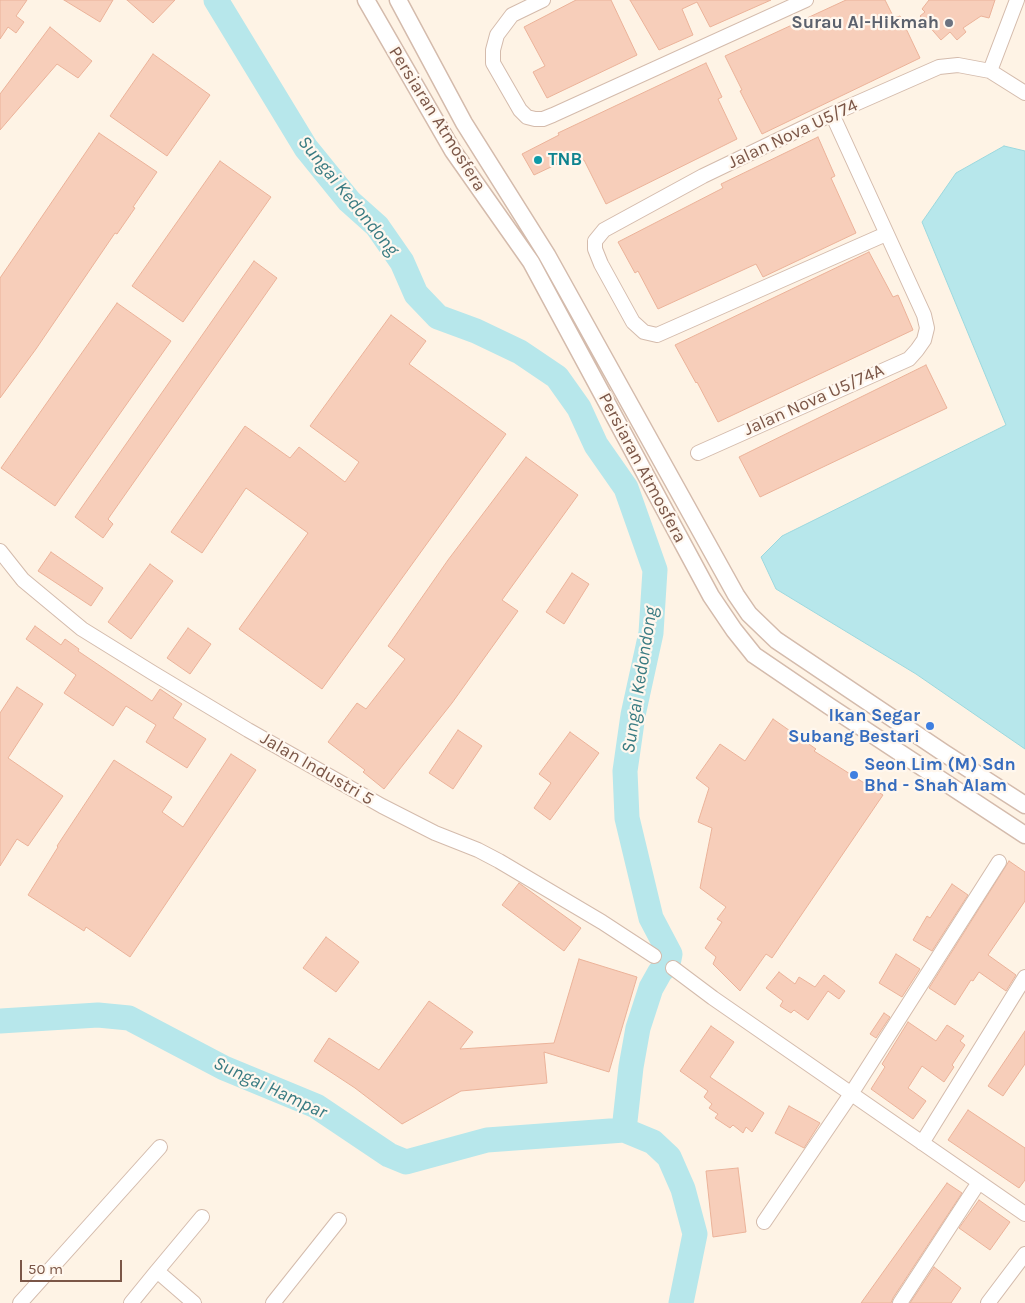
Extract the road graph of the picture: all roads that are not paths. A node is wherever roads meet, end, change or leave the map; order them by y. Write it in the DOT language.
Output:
graph roads {
  1 [pos="366,0"];
  2 [pos="398,0"];
  3 [pos="543,0"];
  4 [pos="806,0"];
  5 [pos="1017,0"];
  6 [pos="990,71"];
  7 [pos="1025,93"];
  8 [pos="832,114"];
  9 [pos="886,234"];
  10 [pos="698,452"];
  11 [pos="0,551"];
  12 [pos="1025,806"];
  13 [pos="1025,835"];
  14 [pos="999,862"];
  15 [pos="654,956"];
  16 [pos="673,968"];
  17 [pos="1025,976"];
  18 [pos="851,1094"];
  19 [pos="922,1143"];
  20 [pos="160,1147"];
  21 [pos="979,1182"];
  22 [pos="1025,1214"];
  23 [pos="202,1217"];
  24 [pos="339,1220"];
  25 [pos="764,1222"];
  26 [pos="1025,1254"];
  27 [pos="1019,1267"];
  28 [pos="158,1272"];
  29 [pos="20,1303"];
  30 [pos="131,1303"];
  31 [pos="194,1303"];
  32 [pos="273,1303"];
  33 [pos="900,1303"];
  34 [pos="988,1303"];
  1 -- 13 [label="street, Persiaran Atmosfera"];
  2 -- 12 [label="street, Persiaran Atmosfera"];
  3 -- 4 [label="street"];
  5 -- 6 [label="street"];
  6 -- 7 [label="street"];
  6 -- 8 [label="street, Jalan Nova U5/74"];
  8 -- 9 [label="street"];
  8 -- 9 [label="street, Jalan Nova U5/74"];
  9 -- 10 [label="street, Jalan Nova U5/74A"];
  11 -- 15 [label="street, Jalan Industri 5"];
  14 -- 18 [label="street"];
  16 -- 18 [label="street"];
  17 -- 19 [label="street"];
  18 -- 19 [label="street"];
  18 -- 25 [label="street"];
  19 -- 21 [label="street"];
  20 -- 29 [label="street"];
  21 -- 22 [label="street"];
  21 -- 33 [label="street"];
  23 -- 28 [label="street"];
  24 -- 32 [label="street"];
  26 -- 27 [label="street"];
  27 -- 34 [label="street"];
  28 -- 30 [label="street"];
  28 -- 31 [label="street"];
}
